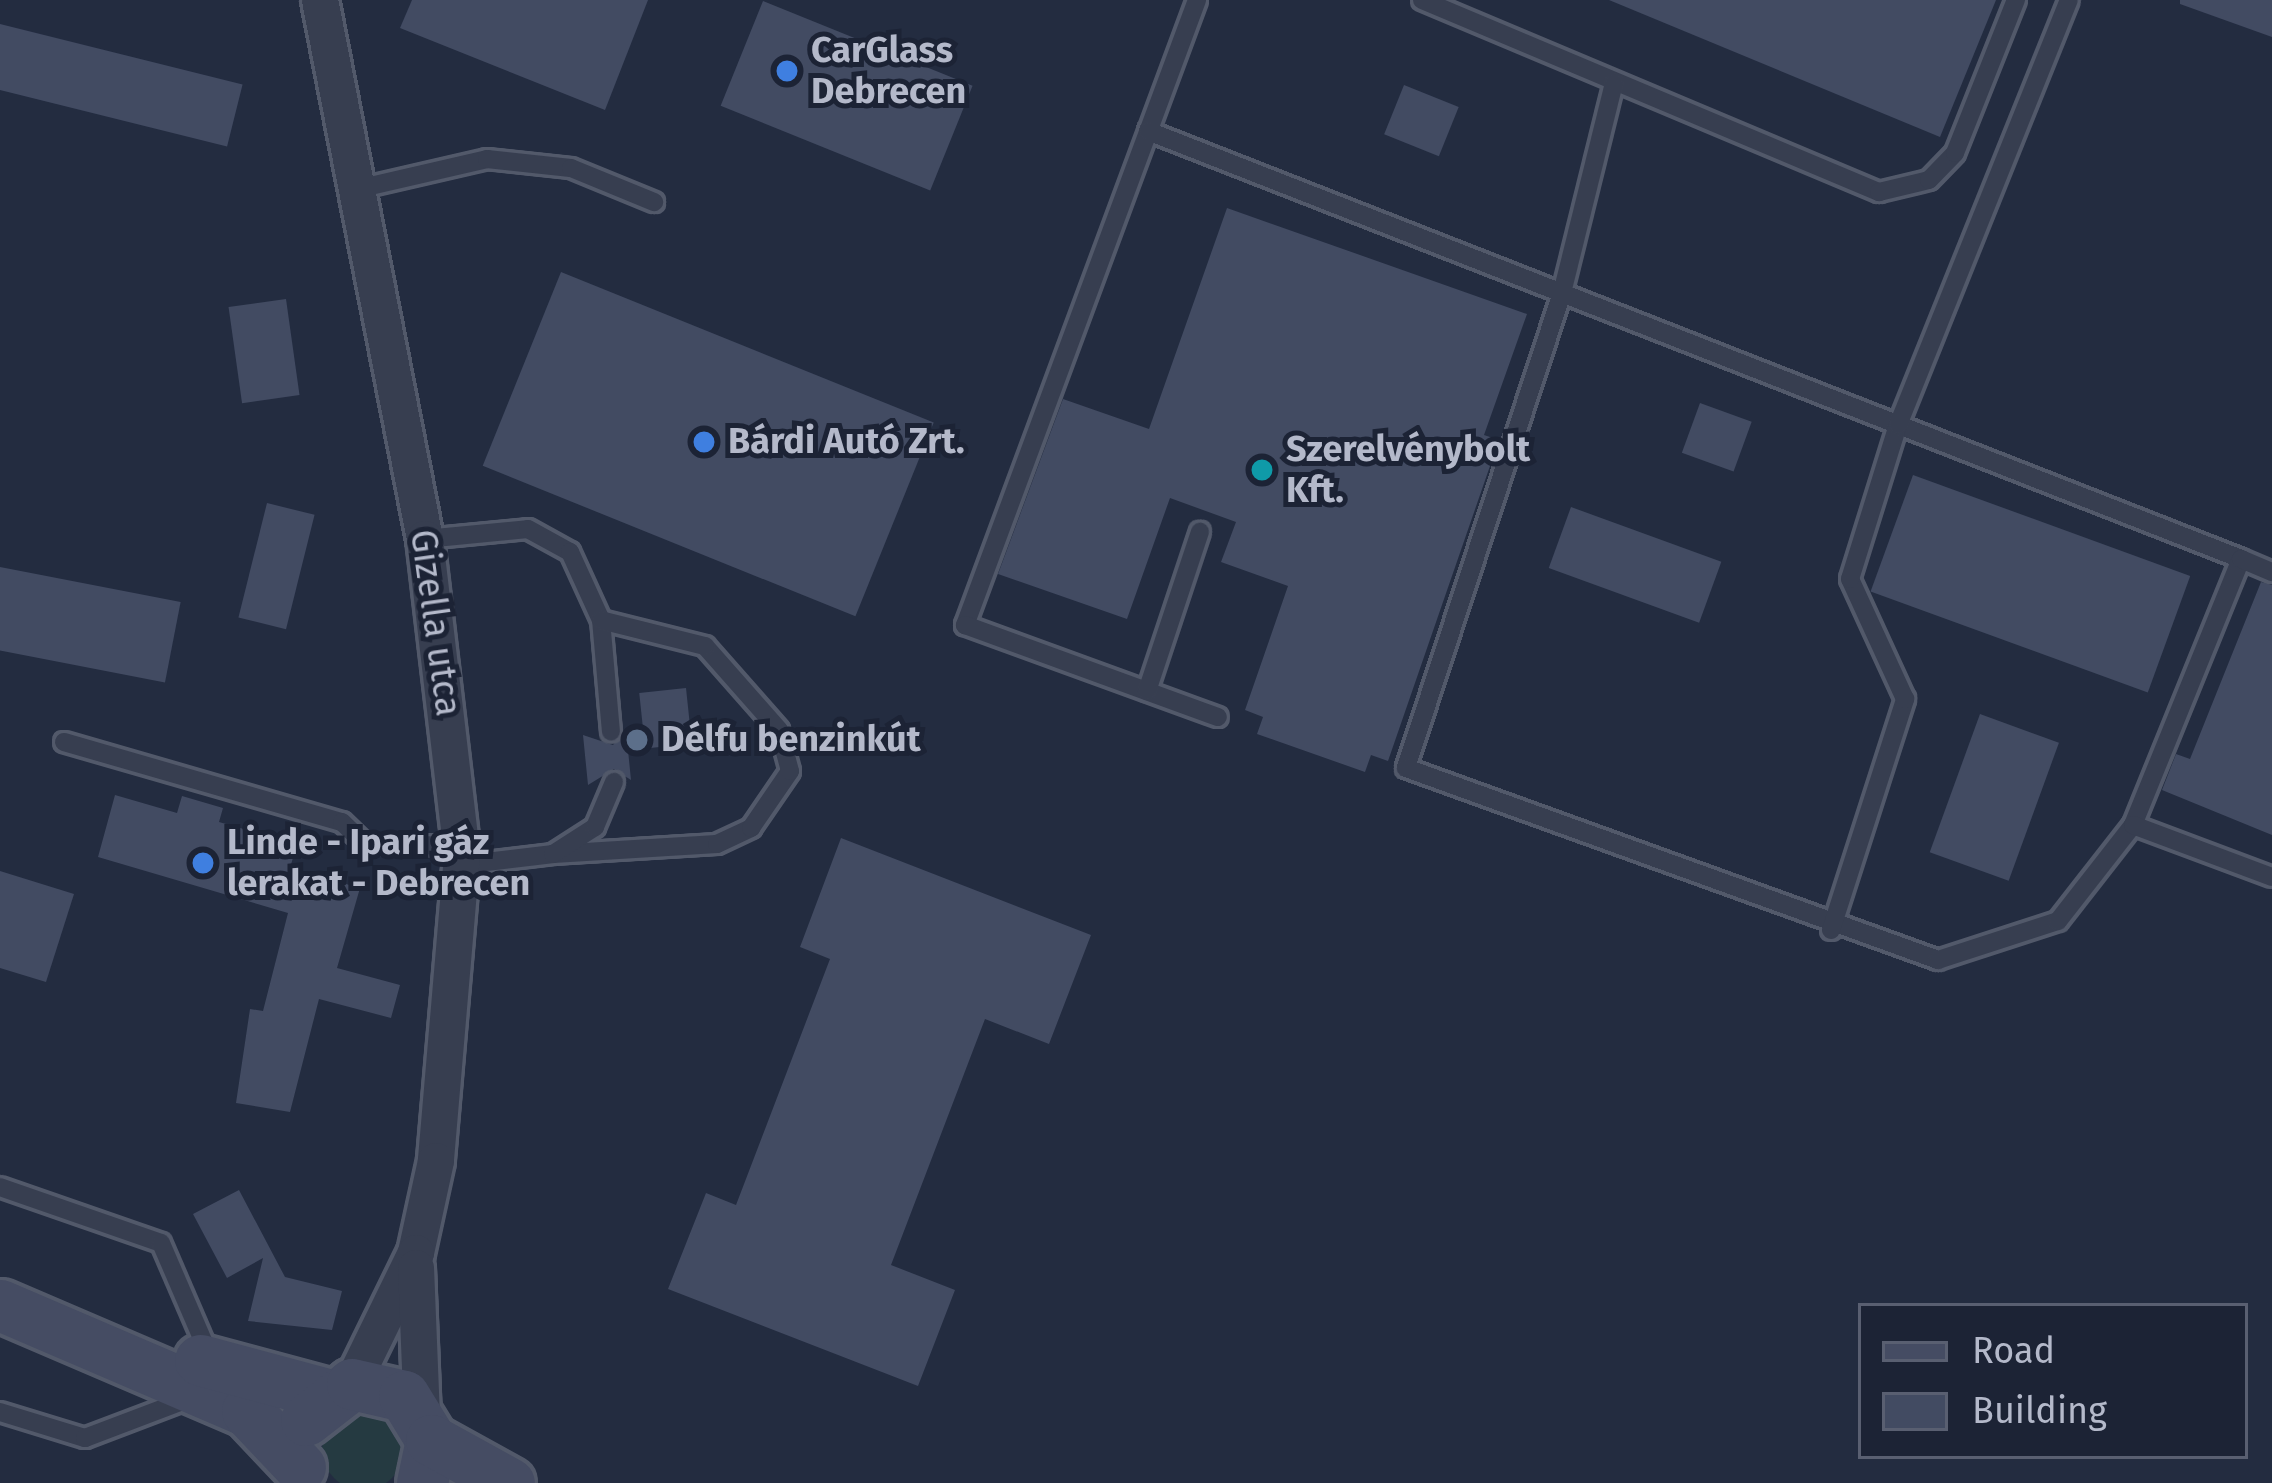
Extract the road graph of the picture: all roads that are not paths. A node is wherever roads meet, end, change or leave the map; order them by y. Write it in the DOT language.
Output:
graph roads {
  1 [pos="320,0"];
  2 [pos="1197,0"];
  3 [pos="1423,0"];
  4 [pos="2016,0"];
  5 [pos="2069,0"];
  6 [pos="1614,82"];
  7 [pos="1148,131"];
  8 [pos="353,190"];
  9 [pos="655,202"];
  10 [pos="1562,293"];
  11 [pos="1898,425"];
  12 [pos="1200,532"];
  13 [pos="424,539"];
  14 [pos="2241,559"];
  15 [pos="2272,572"];
  16 [pos="601,620"];
  17 [pos="1147,691"];
  18 [pos="1219,717"];
  19 [pos="611,732"];
  20 [pos="64,742"];
  21 [pos="614,782"];
  22 [pos="2133,825"];
  23 [pos="553,854"];
  24 [pos="461,856"];
  25 [pos="2272,877"];
  26 [pos="1831,929"];
  27 [pos="0,1187"];
  28 [pos="416,1252"];
  29 [pos="0,1302"];
  30 [pos="207,1378"];
  31 [pos="339,1389"];
  32 [pos="0,1412"];
  33 [pos="425,1446"];
  34 [pos="304,1475"];
  35 [pos="509,1483"];
  1 -- 8 [label="street, Gizella utca"];
  2 -- 7 [label="lane"];
  3 -- 6 [label="lane"];
  4 -- 6 [label="lane"];
  5 -- 11 [label="lane"];
  6 -- 10 [label="lane"];
  7 -- 10 [label="lane"];
  7 -- 17 [label="lane"];
  8 -- 9 [label="lane"];
  8 -- 13 [label="street, Gizella utca"];
  10 -- 11 [label="lane"];
  10 -- 26 [label="lane"];
  11 -- 14 [label="lane"];
  11 -- 26 [label="lane"];
  12 -- 17 [label="lane"];
  13 -- 16 [label="lane"];
  13 -- 24 [label="street, Gizella utca"];
  14 -- 15 [label="lane"];
  14 -- 22 [label="lane"];
  16 -- 19 [label="lane"];
  16 -- 23 [label="lane"];
  17 -- 18 [label="lane"];
  20 -- 24 [label="lane"];
  21 -- 23 [label="lane"];
  22 -- 25 [label="lane"];
  22 -- 26 [label="lane"];
  23 -- 24 [label="lane"];
  24 -- 28 [label="street, Gizella utca"];
  27 -- 30 [label="lane"];
  28 -- 31 [label="street, Gizella utca"];
  28 -- 33 [label="street, Gizella utca"];
  29 -- 30 [label="street"];
  30 -- 31 [label="street"];
  30 -- 32 [label="lane"];
  30 -- 34 [label="street"];
  31 -- 33 [label="street"];
  31 -- 34 [label="street"];
  33 -- 35 [label="street"];
}
